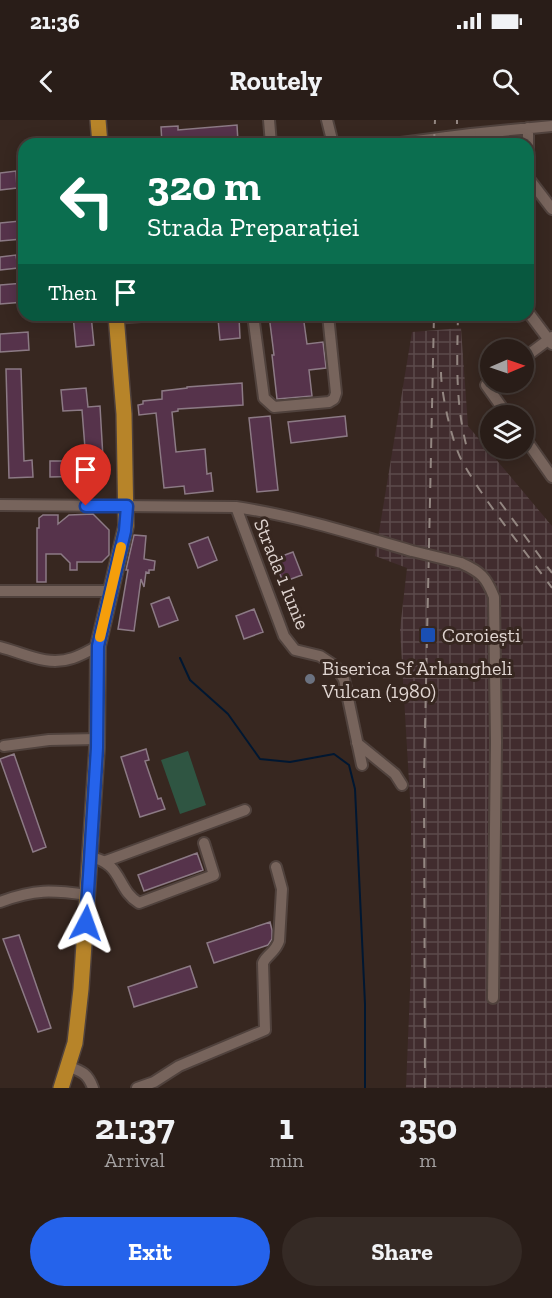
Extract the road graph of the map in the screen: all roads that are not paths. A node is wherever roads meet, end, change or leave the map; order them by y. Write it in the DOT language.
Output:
graph roads {
  1 [pos="98,120"];
  2 [pos="269,120"];
  3 [pos="327,120"];
  4 [pos="486,120"];
  5 [pos="552,126"];
  6 [pos="528,128"];
  7 [pos="485,132"];
  8 [pos="100,138"];
  9 [pos="270,138"];
  10 [pos="332,138"];
  11 [pos="439,138"];
  12 [pos="528,138"];
  13 [pos="534,186"];
  14 [pos="552,209"];
  15 [pos="534,319"];
  16 [pos="116,321"];
  17 [pos="254,321"];
  18 [pos="329,321"];
  19 [pos="551,340"];
  20 [pos="534,351"];
  21 [pos="534,451"];
  22 [pos="552,477"];
  23 [pos="0,505"];
  24 [pos="127,506"];
  25 [pos="236,507"];
  26 [pos="0,591"];
  27 [pos="111,591"];
  28 [pos="98,646"];
  29 [pos="0,647"];
  30 [pos="97,739"];
  31 [pos="357,743"];
  32 [pos="4,746"];
  33 [pos="362,765"];
  34 [pos="402,785"];
  35 [pos="245,810"];
  36 [pos="204,843"];
  37 [pos="90,857"];
  38 [pos="106,861"];
  39 [pos="276,867"];
  40 [pos="88,895"];
  41 [pos="0,902"];
  42 [pos="493,998"];
  43 [pos="69,1067"];
  44 [pos="61,1088"];
  45 [pos="93,1088"];
  46 [pos="137,1088"];
  1 -- 8 [label="main road"];
  2 -- 9 [label="street"];
  3 -- 10 [label="street"];
  4 -- 7 [label="street"];
  5 -- 6 [label="street"];
  6 -- 7 [label="street"];
  6 -- 12 [label="street"];
  7 -- 11 [label="street, bridge"];
  13 -- 14 [label="street"];
  15 -- 19 [label="street"];
  16 -- 24 [label="main road"];
  17 -- 18 [label="street"];
  19 -- 20 [label="street"];
  21 -- 22 [label="street"];
  23 -- 24 [label="street"];
  24 -- 25 [label="street"];
  24 -- 27 [label="main road"];
  25 -- 31 [label="street, Strada 1 Iunie"];
  25 -- 42 [label="street, bridge"];
  26 -- 27 [label="street"];
  27 -- 28 [label="main road"];
  28 -- 29 [label="street"];
  28 -- 30 [label="main road"];
  30 -- 32 [label="street"];
  30 -- 37 [label="main road"];
  31 -- 33 [label="street, Strada 1 Iunie"];
  31 -- 34 [label="street"];
  35 -- 38 [label="street"];
  36 -- 38 [label="street"];
  37 -- 38 [label="street"];
  37 -- 40 [label="main road"];
  39 -- 46 [label="street"];
  40 -- 41 [label="street"];
  40 -- 43 [label="main road"];
  43 -- 44 [label="main road"];
  43 -- 45 [label="street"];
}
